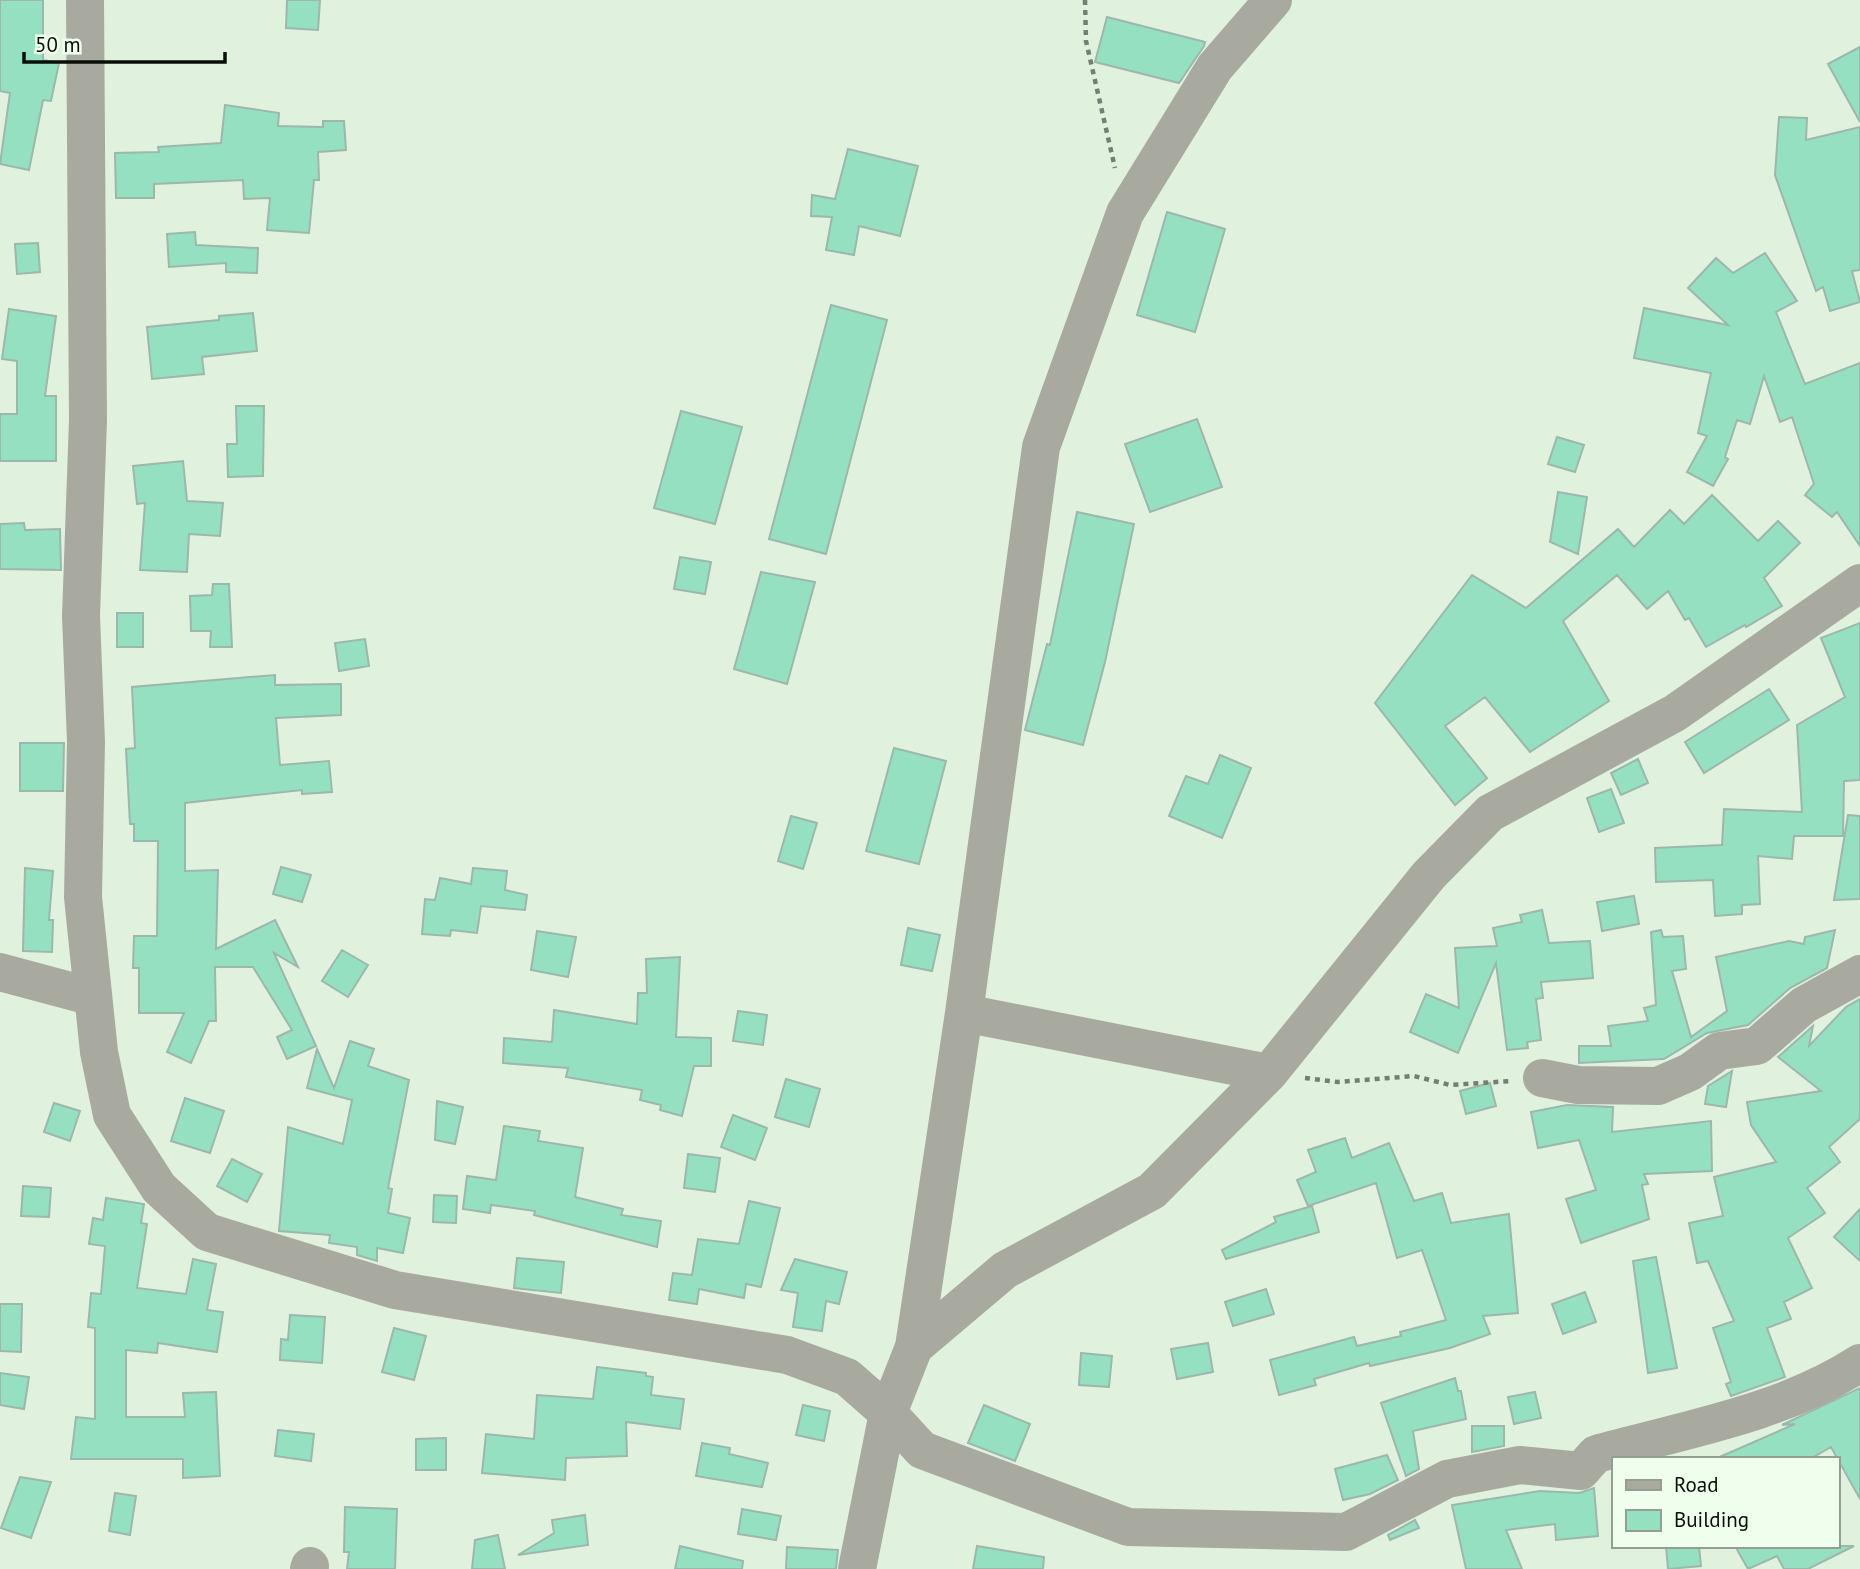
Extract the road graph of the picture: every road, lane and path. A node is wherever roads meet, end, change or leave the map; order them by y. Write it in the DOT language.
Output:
graph roads {
  1 [pos="85,0"];
  2 [pos="1085,0"];
  3 [pos="1273,0"];
  4 [pos="1125,213"];
  5 [pos="1860,583"];
  6 [pos="0,972"];
  7 [pos="1860,974"];
  8 [pos="93,998"];
  9 [pos="964,1013"];
  10 [pos="1269,1073"];
  11 [pos="1542,1078"];
  12 [pos="914,1347"];
  13 [pos="1860,1363"];
  14 [pos="888,1413"];
  15 [pos="857,1569"];
  1 -- 8 [label="street"];
  2 -- 4 [label="path"];
  3 -- 4 [label="street"];
  4 -- 9 [label="street"];
  5 -- 10 [label="street"];
  6 -- 8 [label="street"];
  7 -- 11 [label="street"];
  8 -- 14 [label="street"];
  9 -- 10 [label="street"];
  9 -- 12 [label="street"];
  10 -- 11 [label="path"];
  10 -- 12 [label="street"];
  12 -- 14 [label="street"];
  13 -- 14 [label="street"];
  14 -- 15 [label="street"];
}
